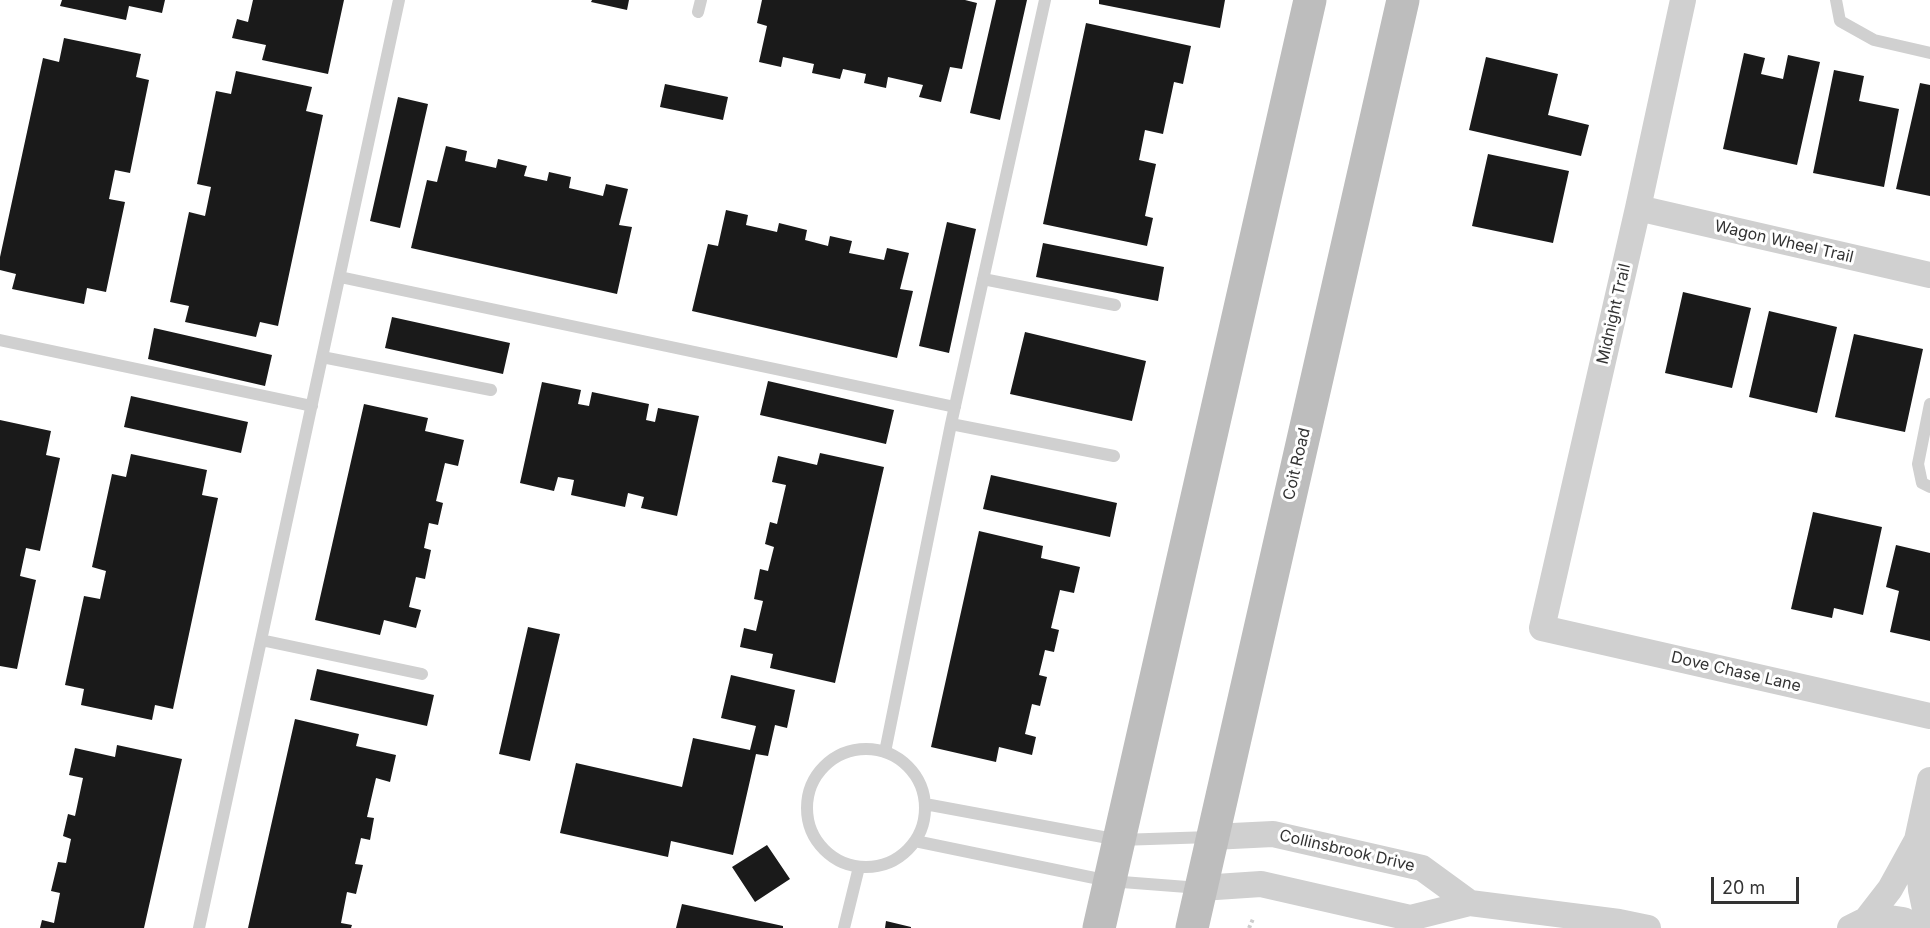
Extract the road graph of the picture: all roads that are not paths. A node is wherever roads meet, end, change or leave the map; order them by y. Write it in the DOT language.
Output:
graph roads {
  1 [pos="399,0"];
  2 [pos="1045,0"];
  3 [pos="1310,0"];
  4 [pos="1403,0"];
  5 [pos="1683,0"];
  6 [pos="1836,0"];
  7 [pos="1930,52"];
  8 [pos="1638,208"];
  9 [pos="1930,275"];
  10 [pos="340,277"];
  11 [pos="983,279"];
  12 [pos="1114,305"];
  13 [pos="0,340"];
  14 [pos="322,357"];
  15 [pos="491,390"];
  16 [pos="1930,404"];
  17 [pos="312,406"];
  18 [pos="955,406"];
  19 [pos="951,424"];
  20 [pos="1114,456"];
  21 [pos="1930,487"];
  22 [pos="1542,628"];
  23 [pos="261,640"];
  24 [pos="422,675"];
  25 [pos="1930,716"];
  26 [pos="885,752"];
  27 [pos="1930,780"];
  28 [pos="925,804"];
  29 [pos="1212,837"];
  30 [pos="1119,840"];
  31 [pos="1917,840"];
  32 [pos="915,842"];
  33 [pos="859,867"];
  34 [pos="1109,881"];
  35 [pos="1201,888"];
  36 [pos="1470,903"];
  37 [pos="1856,925"];
  38 [pos="199,928"];
  39 [pos="844,928"];
  40 [pos="1099,928"];
  41 [pos="1192,928"];
  42 [pos="1648,928"];
  43 [pos="1919,928"];
  44 [pos="1929,928"];
  1 -- 10 [label="lane"];
  2 -- 11 [label="lane"];
  3 -- 30 [label="main road"];
  4 -- 29 [label="main road, Coit Road"];
  5 -- 8 [label="street, Midnight Trail"];
  6 -- 7 [label="lane"];
  8 -- 9 [label="street, Wagon Wheel Trail"];
  8 -- 22 [label="street, Midnight Trail"];
  10 -- 14 [label="lane"];
  10 -- 18 [label="lane"];
  11 -- 12 [label="lane"];
  11 -- 18 [label="lane"];
  13 -- 17 [label="lane"];
  14 -- 15 [label="lane"];
  14 -- 17 [label="lane"];
  16 -- 21 [label="lane"];
  17 -- 23 [label="lane"];
  18 -- 19 [label="lane"];
  19 -- 20 [label="lane"];
  19 -- 26 [label="lane"];
  22 -- 25 [label="street, Dove Chase Lane"];
  23 -- 24 [label="lane"];
  23 -- 38 [label="lane"];
  26 -- 28 [label="lane"];
  26 -- 33 [label="lane"];
  27 -- 31 [label="street"];
  28 -- 30 [label="lane"];
  28 -- 32 [label="lane"];
  29 -- 30 [label="lane"];
  29 -- 35 [label="main road, Coit Road"];
  29 -- 36 [label="street, Collinsbrook Drive"];
  30 -- 34 [label="main road"];
  31 -- 37 [label="street"];
  31 -- 44 [label="street"];
  32 -- 33 [label="lane"];
  32 -- 34 [label="lane"];
  33 -- 39 [label="lane"];
  34 -- 35 [label="lane"];
  34 -- 40 [label="main road"];
  35 -- 36 [label="street, Collinsbrook Drive"];
  35 -- 41 [label="main road, Coit Road"];
  36 -- 42 [label="street, Collinsbrook Drive"];
  37 -- 43 [label="street"];
}
